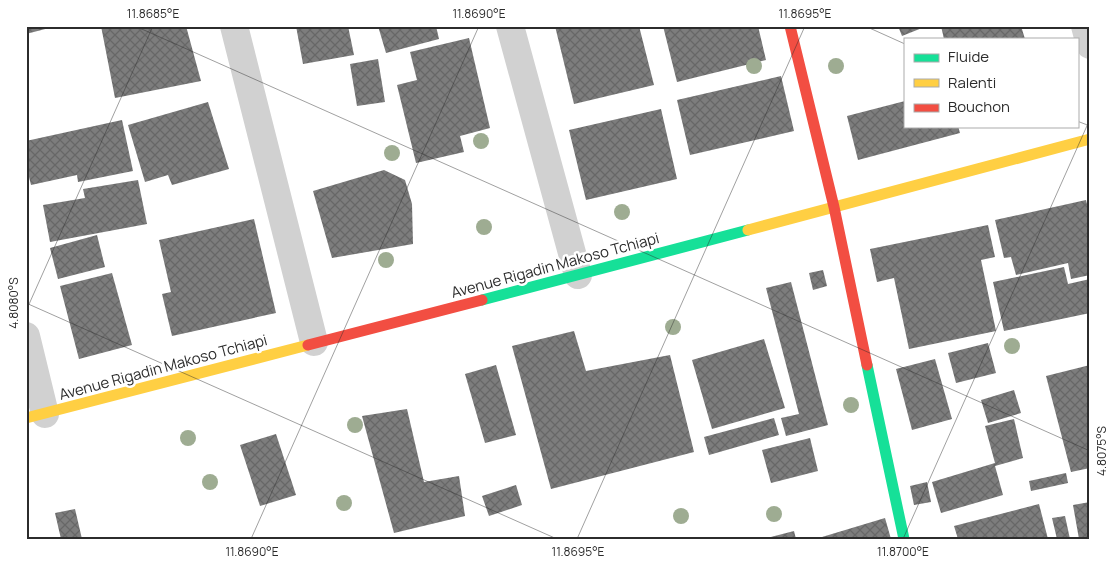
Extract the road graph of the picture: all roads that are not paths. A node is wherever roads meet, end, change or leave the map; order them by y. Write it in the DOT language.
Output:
graph roads {
  1 [pos="234,26"];
  2 [pos="510,26"];
  3 [pos="790,26"];
  4 [pos="1085,26"];
  5 [pos="1090,45"];
  6 [pos="1090,139"];
  7 [pos="834,207"];
  8 [pos="578,275"];
  9 [pos="26,336"];
  10 [pos="314,342"];
  11 [pos="35,416"];
  12 [pos="904,539"];
  1 -- 10 [label="street"];
  2 -- 8 [label="street"];
  3 -- 7 [label="street"];
  4 -- 5 [label="street"];
  6 -- 7 [label="street, Avenue Rigadin Makoso Tchiapi"];
  7 -- 8 [label="street, Avenue Rigadin Makoso Tchiapi"];
  7 -- 12 [label="street"];
  8 -- 10 [label="street, Avenue Rigadin Makoso Tchiapi"];
  9 -- 11 [label="street"];
  10 -- 11 [label="street, Avenue Rigadin Makoso Tchiapi"];
}
